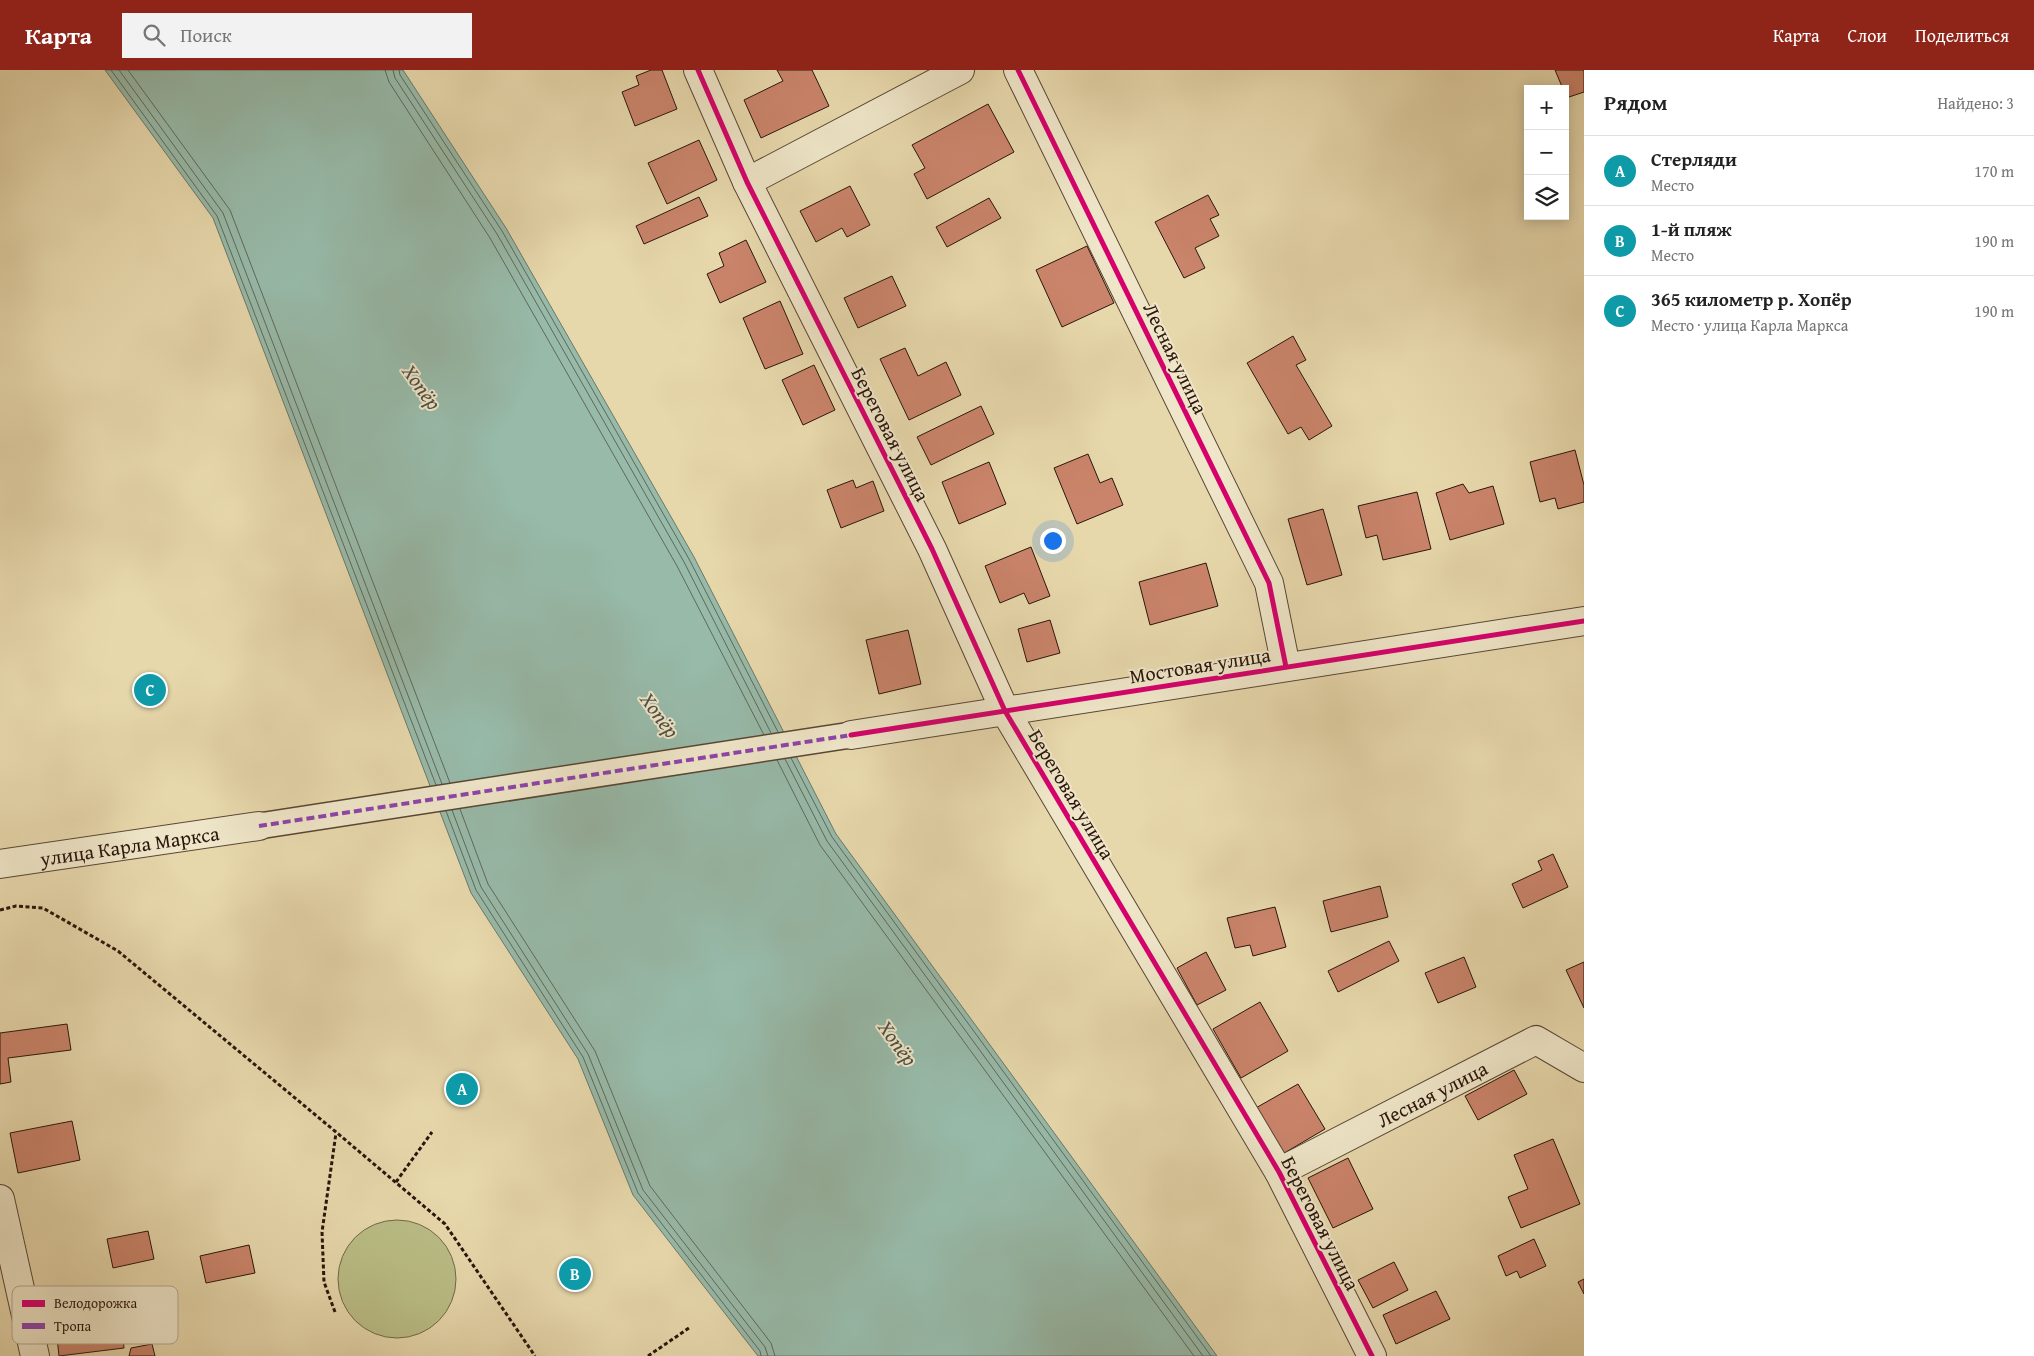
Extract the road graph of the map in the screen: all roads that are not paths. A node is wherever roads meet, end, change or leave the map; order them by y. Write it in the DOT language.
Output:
graph roads {
  1 [pos="698,70"];
  2 [pos="960,70"];
  3 [pos="1018,70"];
  4 [pos="746,182"];
  5 [pos="1584,621"];
  6 [pos="1286,667"];
  7 [pos="1005,711"];
  8 [pos="851,735"];
  9 [pos="259,826"];
  10 [pos="0,864"];
  11 [pos="1584,1068"];
  12 [pos="1279,1172"];
  13 [pos="0,1199"];
  14 [pos="19,1286"];
  15 [pos="1372,1356"];
  1 -- 4 [label="street, Береговая улица"];
  2 -- 4 [label="street"];
  3 -- 6 [label="street, Лесная улица"];
  4 -- 7 [label="street, Береговая улица"];
  5 -- 6 [label="street, Мостовая улица"];
  6 -- 7 [label="street, Мостовая улица"];
  7 -- 8 [label="street, Мостовая улица"];
  7 -- 12 [label="street, Береговая улица"];
  8 -- 9 [label="street"];
  9 -- 10 [label="street, улица Карла Маркса"];
  11 -- 12 [label="street, Лесная улица"];
  12 -- 15 [label="street, Береговая улица"];
  13 -- 14 [label="street"];
}
